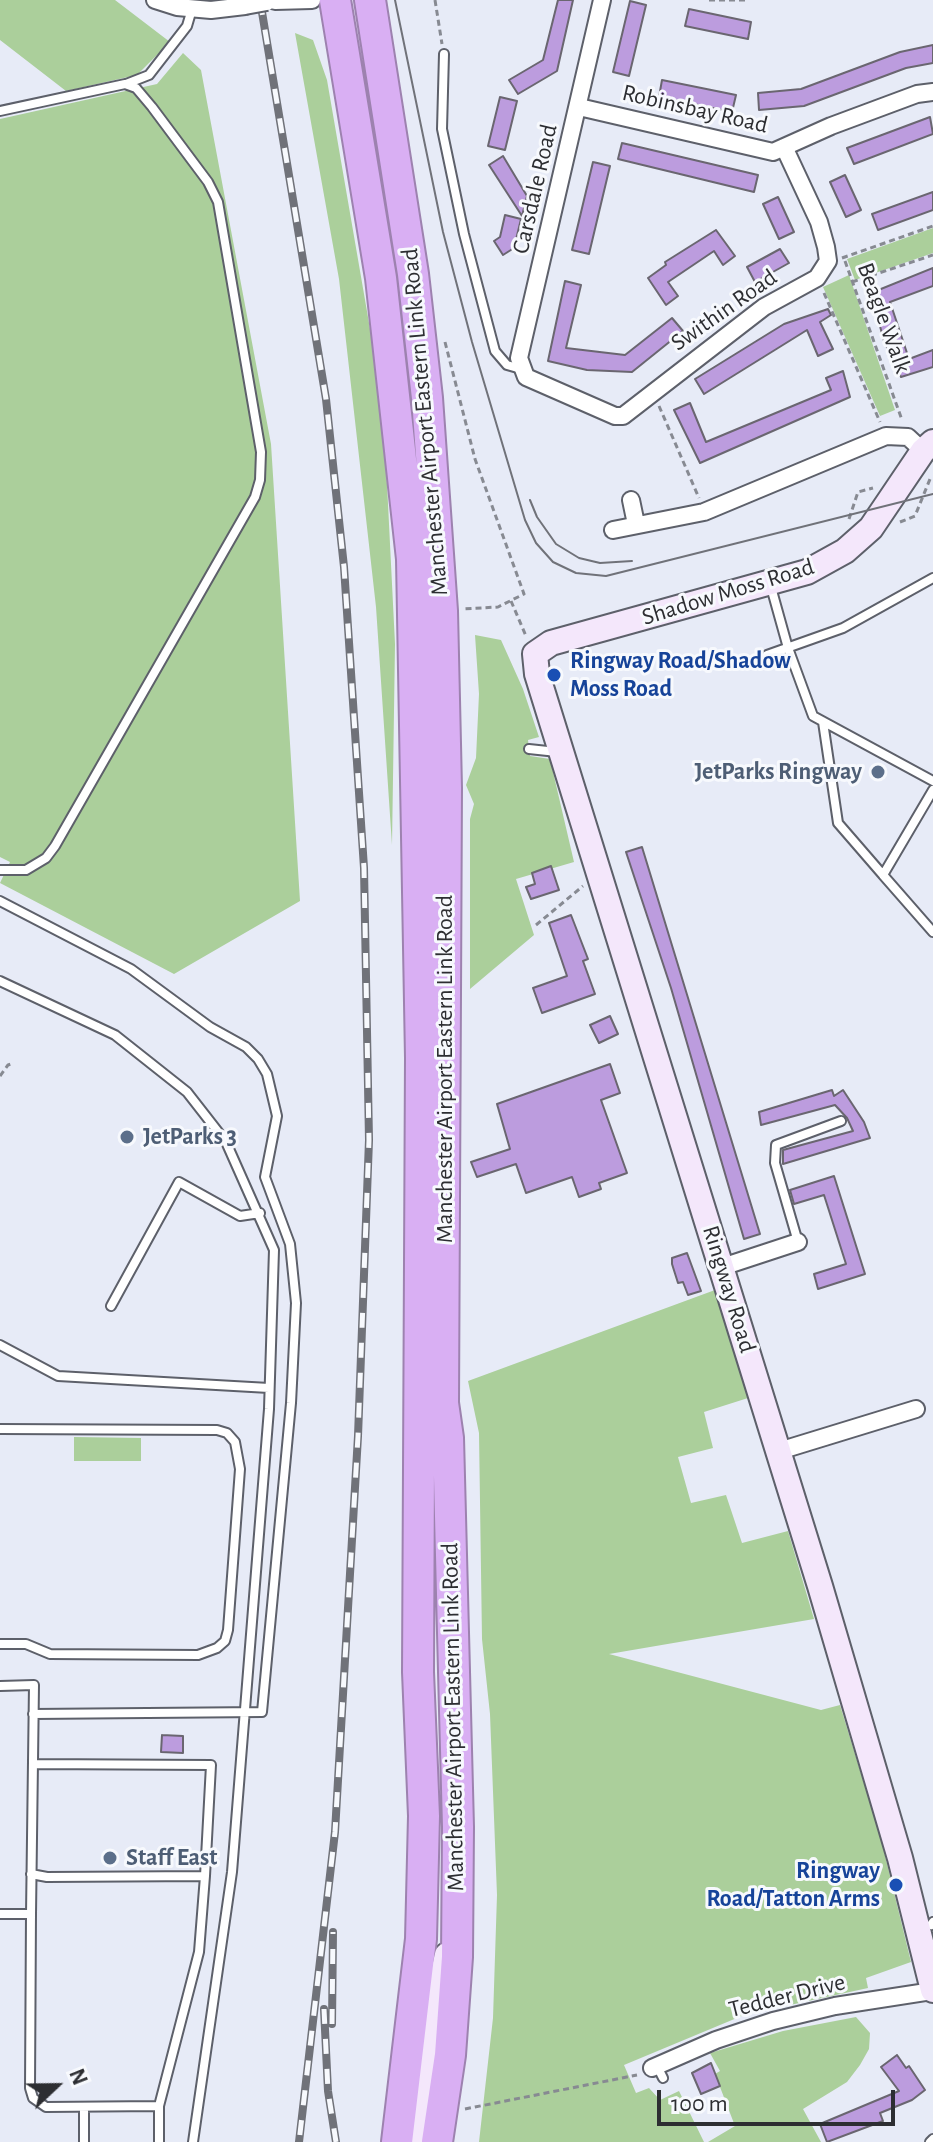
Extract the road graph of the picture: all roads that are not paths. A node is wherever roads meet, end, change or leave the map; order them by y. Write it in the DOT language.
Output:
graph roads {
  1 [pos="155,0"];
  2 [pos="312,0"];
  3 [pos="335,0"];
  4 [pos="370,0"];
  5 [pos="602,0"];
  6 [pos="273,1"];
  7 [pos="192,9"];
  8 [pos="444,54"];
  9 [pos="125,84"];
  10 [pos="933,92"];
  11 [pos="579,107"];
  12 [pos="0,111"];
  13 [pos="784,147"];
  14 [pos="521,369"];
  15 [pos="921,443"];
  16 [pos="631,500"];
  17 [pos="636,524"];
  18 [pos="613,530"];
  19 [pos="933,578"];
  20 [pos="770,582"];
  21 [pos="788,648"];
  22 [pos="535,654"];
  23 [pos="767,655"];
  24 [pos="823,722"];
  25 [pos="529,749"];
  26 [pos="562,752"];
  27 [pos="933,781"];
  28 [pos="933,790"];
  29 [pos="0,870"];
  30 [pos="883,875"];
  31 [pos="0,901"];
  32 [pos="933,932"];
  33 [pos="0,981"];
  34 [pos="841,1121"];
  35 [pos="260,1213"];
  36 [pos="798,1242"];
  37 [pos="722,1267"];
  38 [pos="111,1306"];
  39 [pos="0,1345"];
  40 [pos="269,1388"];
  41 [pos="916,1409"];
  42 [pos="0,1429"];
  43 [pos="779,1451"];
  44 [pos="0,1644"];
  45 [pos="0,1686"];
  46 [pos="244,1712"];
  47 [pos="33,1714"];
  48 [pos="33,1764"];
  49 [pos="31,1874"];
  50 [pos="205,1876"];
  51 [pos="456,1913"];
  52 [pos="0,1914"];
  53 [pos="31,1914"];
  54 [pos="928,1925"];
  55 [pos="933,1990"];
  56 [pos="657,2071"];
  57 [pos="159,2106"];
  58 [pos="84,2107"];
  59 [pos="84,2142"];
  60 [pos="159,2142"];
  61 [pos="193,2142"];
  62 [pos="397,2142"];
  63 [pos="418,2142"];
  64 [pos="437,2142"];
  1 -- 7 [label="street"];
  2 -- 6 [label="street"];
  3 -- 62 [label="highway, Manchester Airport Eastern Link Road"];
  4 -- 51 [label="highway, Manchester Airport Eastern Link Road"];
  5 -- 11 [label="street, Carsdale Road"];
  6 -- 7 [label="street, bridge"];
  7 -- 9 [label="lane"];
  8 -- 14 [label="lane"];
  9 -- 12 [label="lane"];
  9 -- 29 [label="lane"];
  10 -- 13 [label="street, Robinsbay Road"];
  11 -- 13 [label="street, Robinsbay Road"];
  11 -- 14 [label="street, Carsdale Road"];
  13 -- 14 [label="street, Swithin Road"];
  15 -- 17 [label="street"];
  15 -- 20 [label="street, Shadow Moss Road"];
  16 -- 17 [label="street"];
  17 -- 18 [label="street"];
  19 -- 21 [label="lane"];
  20 -- 21 [label="lane"];
  20 -- 22 [label="street, Shadow Moss Road"];
  21 -- 23 [label="lane"];
  21 -- 24 [label="lane"];
  22 -- 26 [label="street, Ringway Road"];
  24 -- 27 [label="lane"];
  24 -- 30 [label="lane"];
  25 -- 26 [label="lane"];
  26 -- 37 [label="street, Ringway Road"];
  28 -- 30 [label="lane"];
  30 -- 32 [label="lane"];
  31 -- 46 [label="lane"];
  33 -- 35 [label="lane"];
  34 -- 36 [label="lane"];
  35 -- 38 [label="lane"];
  35 -- 40 [label="lane"];
  36 -- 37 [label="street"];
  37 -- 43 [label="street, Ringway Road"];
  39 -- 40 [label="lane"];
  40 -- 46 [label="lane"];
  41 -- 43 [label="street"];
  42 -- 44 [label="lane"];
  43 -- 54 [label="street, Ringway Road"];
  45 -- 47 [label="lane"];
  46 -- 47 [label="lane"];
  46 -- 61 [label="lane"];
  47 -- 48 [label="lane"];
  48 -- 49 [label="lane"];
  48 -- 50 [label="lane"];
  49 -- 50 [label="lane"];
  49 -- 53 [label="lane"];
  50 -- 57 [label="lane"];
  51 -- 63 [label="street"];
  51 -- 64 [label="highway, Manchester Airport Eastern Link Road"];
  52 -- 53 [label="lane"];
  53 -- 58 [label="lane"];
  54 -- 55 [label="street, Ringway Road"];
  55 -- 56 [label="street, Tedder Drive"];
  57 -- 58 [label="lane"];
  57 -- 60 [label="lane"];
  58 -- 59 [label="lane"];
}
